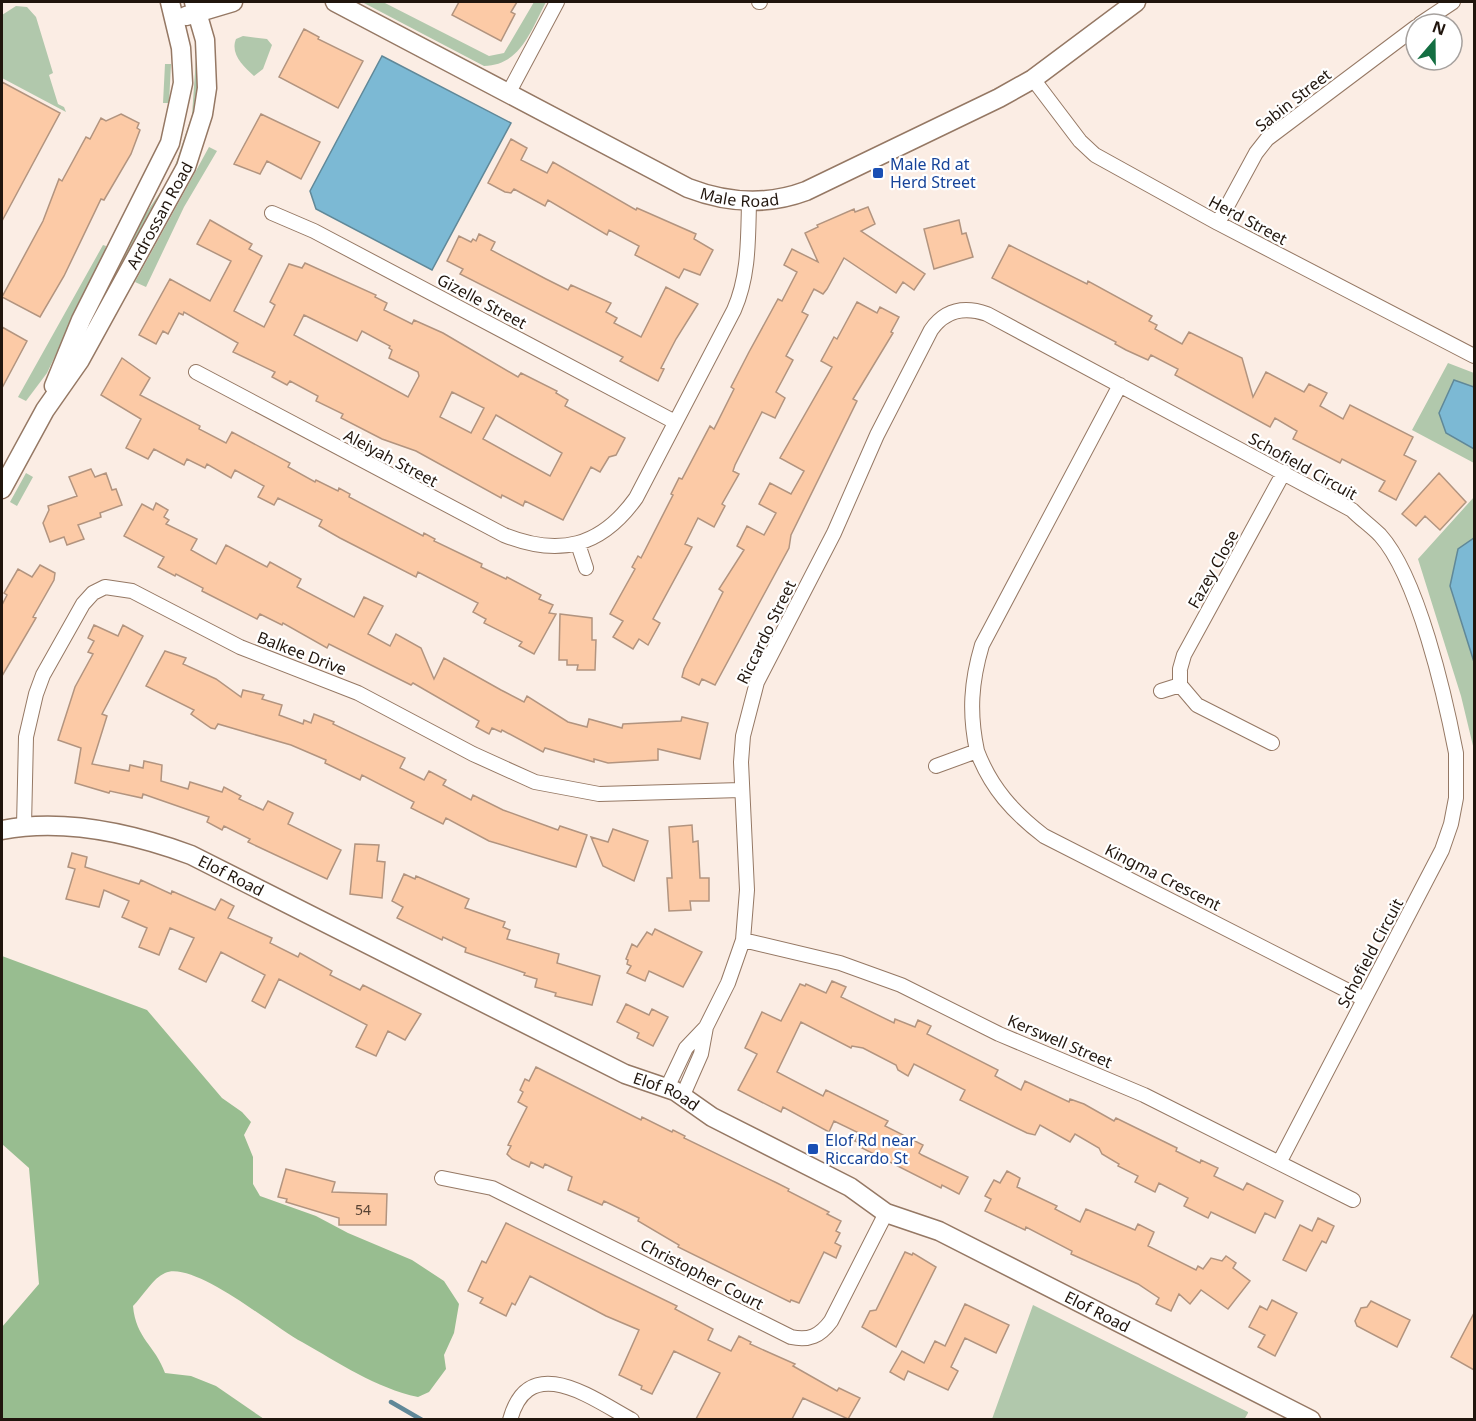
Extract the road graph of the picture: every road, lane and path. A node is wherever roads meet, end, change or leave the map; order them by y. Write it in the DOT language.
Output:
graph roads {
  1 [pos="233,2"];
  2 [pos="335,2"];
  3 [pos="558,2"];
  4 [pos="1136,2"];
  5 [pos="1453,2"];
  6 [pos="196,7"];
  7 [pos="173,10"];
  8 [pos="1438,12"];
  9 [pos="1404,36"];
  10 [pos="1033,79"];
  11 [pos="508,94"];
  12 [pos="749,203"];
  13 [pos="272,213"];
  14 [pos="1218,223"];
  15 [pos="948,314"];
  16 [pos="1474,356"];
  17 [pos="196,372"];
  18 [pos="1120,386"];
  19 [pos="45,410"];
  20 [pos="675,422"];
  21 [pos="1284,472"];
  22 [pos="2,489"];
  23 [pos="578,544"];
  24 [pos="586,568"];
  25 [pos="1180,685"];
  26 [pos="1161,691"];
  27 [pos="1272,743"];
  28 [pos="977,751"];
  29 [pos="936,766"];
  30 [pos="741,790"];
  31 [pos="24,826"];
  32 [pos="2,830"];
  33 [pos="743,940"];
  34 [pos="1365,999"];
  35 [pos="675,1091"];
  36 [pos="1279,1163"];
  37 [pos="442,1178"];
  38 [pos="1353,1200"];
  39 [pos="886,1213"];
  40 [pos="510,1419"];
  41 [pos="632,1419"];
  42 [pos="1311,1419"];
  1 -- 6 [label="street"];
  2 -- 11 [label="street, Male Road"];
  3 -- 11 [label="street"];
  4 -- 10 [label="street, Male Road"];
  5 -- 8 [label="street"];
  6 -- 7 [label="street"];
  6 -- 19 [label="street, Ardrossan Road"];
  7 -- 19 [label="street, Ardrossan Road"];
  9 -- 14 [label="street, Sabin Street"];
  10 -- 12 [label="street, Male Road"];
  10 -- 14 [label="street, Herd Street"];
  11 -- 12 [label="street, Male Road"];
  12 -- 20 [label="street, Aleiyah Street"];
  13 -- 20 [label="street, Gizelle Street"];
  14 -- 16 [label="street, Herd Street"];
  15 -- 18 [label="street, Schofield Circuit"];
  15 -- 30 [label="street, Riccardo Street"];
  17 -- 23 [label="street, Aleiyah Street"];
  18 -- 21 [label="street, Schofield Circuit"];
  18 -- 28 [label="street, Kingma Crescent"];
  19 -- 22 [label="street, Ardrossan Road"];
  20 -- 23 [label="street, Aleiyah Street"];
  21 -- 25 [label="street, Fazey Close"];
  21 -- 34 [label="street, Schofield Circuit"];
  23 -- 24 [label="street"];
  25 -- 26 [label="street"];
  25 -- 27 [label="street"];
  28 -- 29 [label="street"];
  28 -- 34 [label="street, Kingma Crescent"];
  30 -- 31 [label="street, Balkee Drive"];
  30 -- 33 [label="street, Riccardo Street"];
  31 -- 32 [label="street, Elof Road"];
  31 -- 35 [label="street, Elof Road"];
  33 -- 35 [label="street, Riccardo Street"];
  33 -- 36 [label="street, Kerswell Street"];
  34 -- 36 [label="street, Schofield Circuit"];
  35 -- 39 [label="street, Elof Road"];
  36 -- 38 [label="street, Kerswell Street"];
  37 -- 39 [label="street, Christopher Court"];
  39 -- 42 [label="street, Elof Road"];
  40 -- 41 [label="street"];
}
